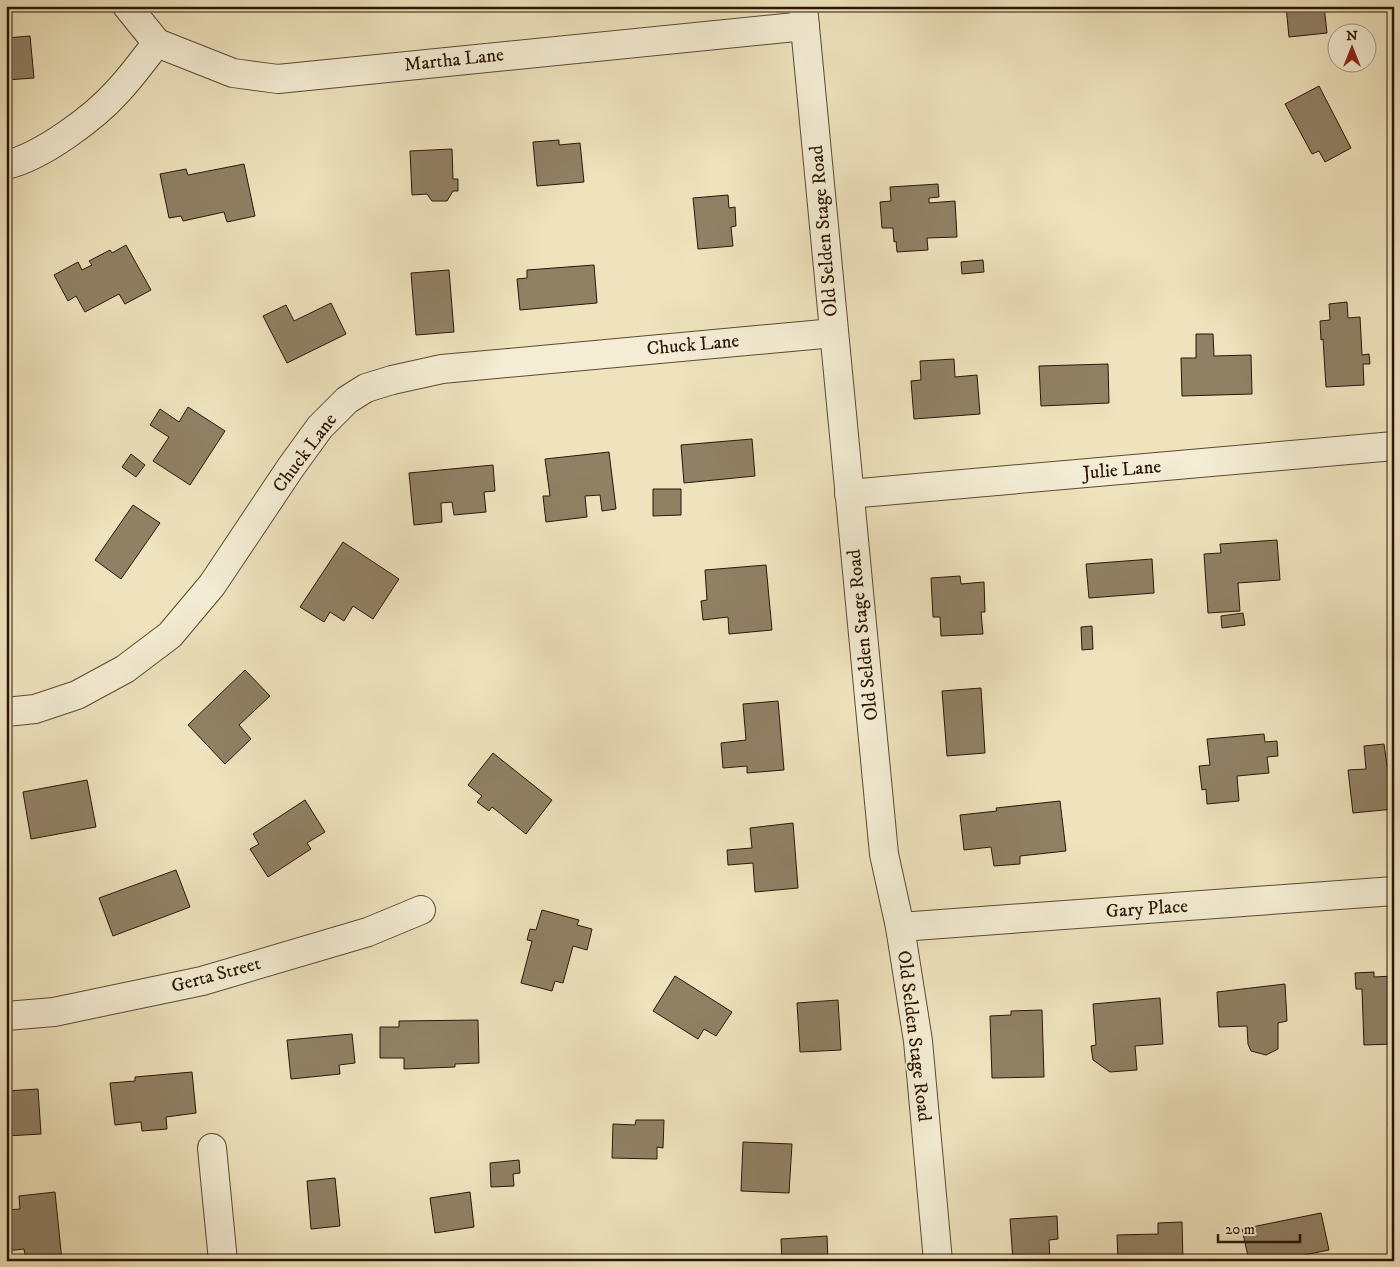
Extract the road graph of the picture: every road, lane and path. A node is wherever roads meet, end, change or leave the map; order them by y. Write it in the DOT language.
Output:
graph roads {
  1 [pos="127,6"];
  2 [pos="804,16"];
  3 [pos="156,43"];
  4 [pos="6,165"];
  5 [pos="834,332"];
  6 [pos="1394,446"];
  7 [pos="849,494"];
  8 [pos="6,712"];
  9 [pos="1394,891"];
  10 [pos="421,910"];
  11 [pos="900,927"];
  12 [pos="6,1016"];
  13 [pos="212,1148"];
  14 [pos="223,1261"];
  15 [pos="938,1261"];
  1 -- 3 [label="street"];
  2 -- 3 [label="street, Martha Lane"];
  2 -- 5 [label="street, Old Selden Stage Road"];
  3 -- 4 [label="street"];
  5 -- 7 [label="street, Old Selden Stage Road"];
  5 -- 8 [label="street, Chuck Lane"];
  6 -- 7 [label="street, Julie Lane"];
  7 -- 11 [label="street, Old Selden Stage Road"];
  9 -- 11 [label="street, Gary Place"];
  10 -- 12 [label="street, Gerta Street"];
  11 -- 15 [label="street, Old Selden Stage Road"];
  13 -- 14 [label="street"];
}
